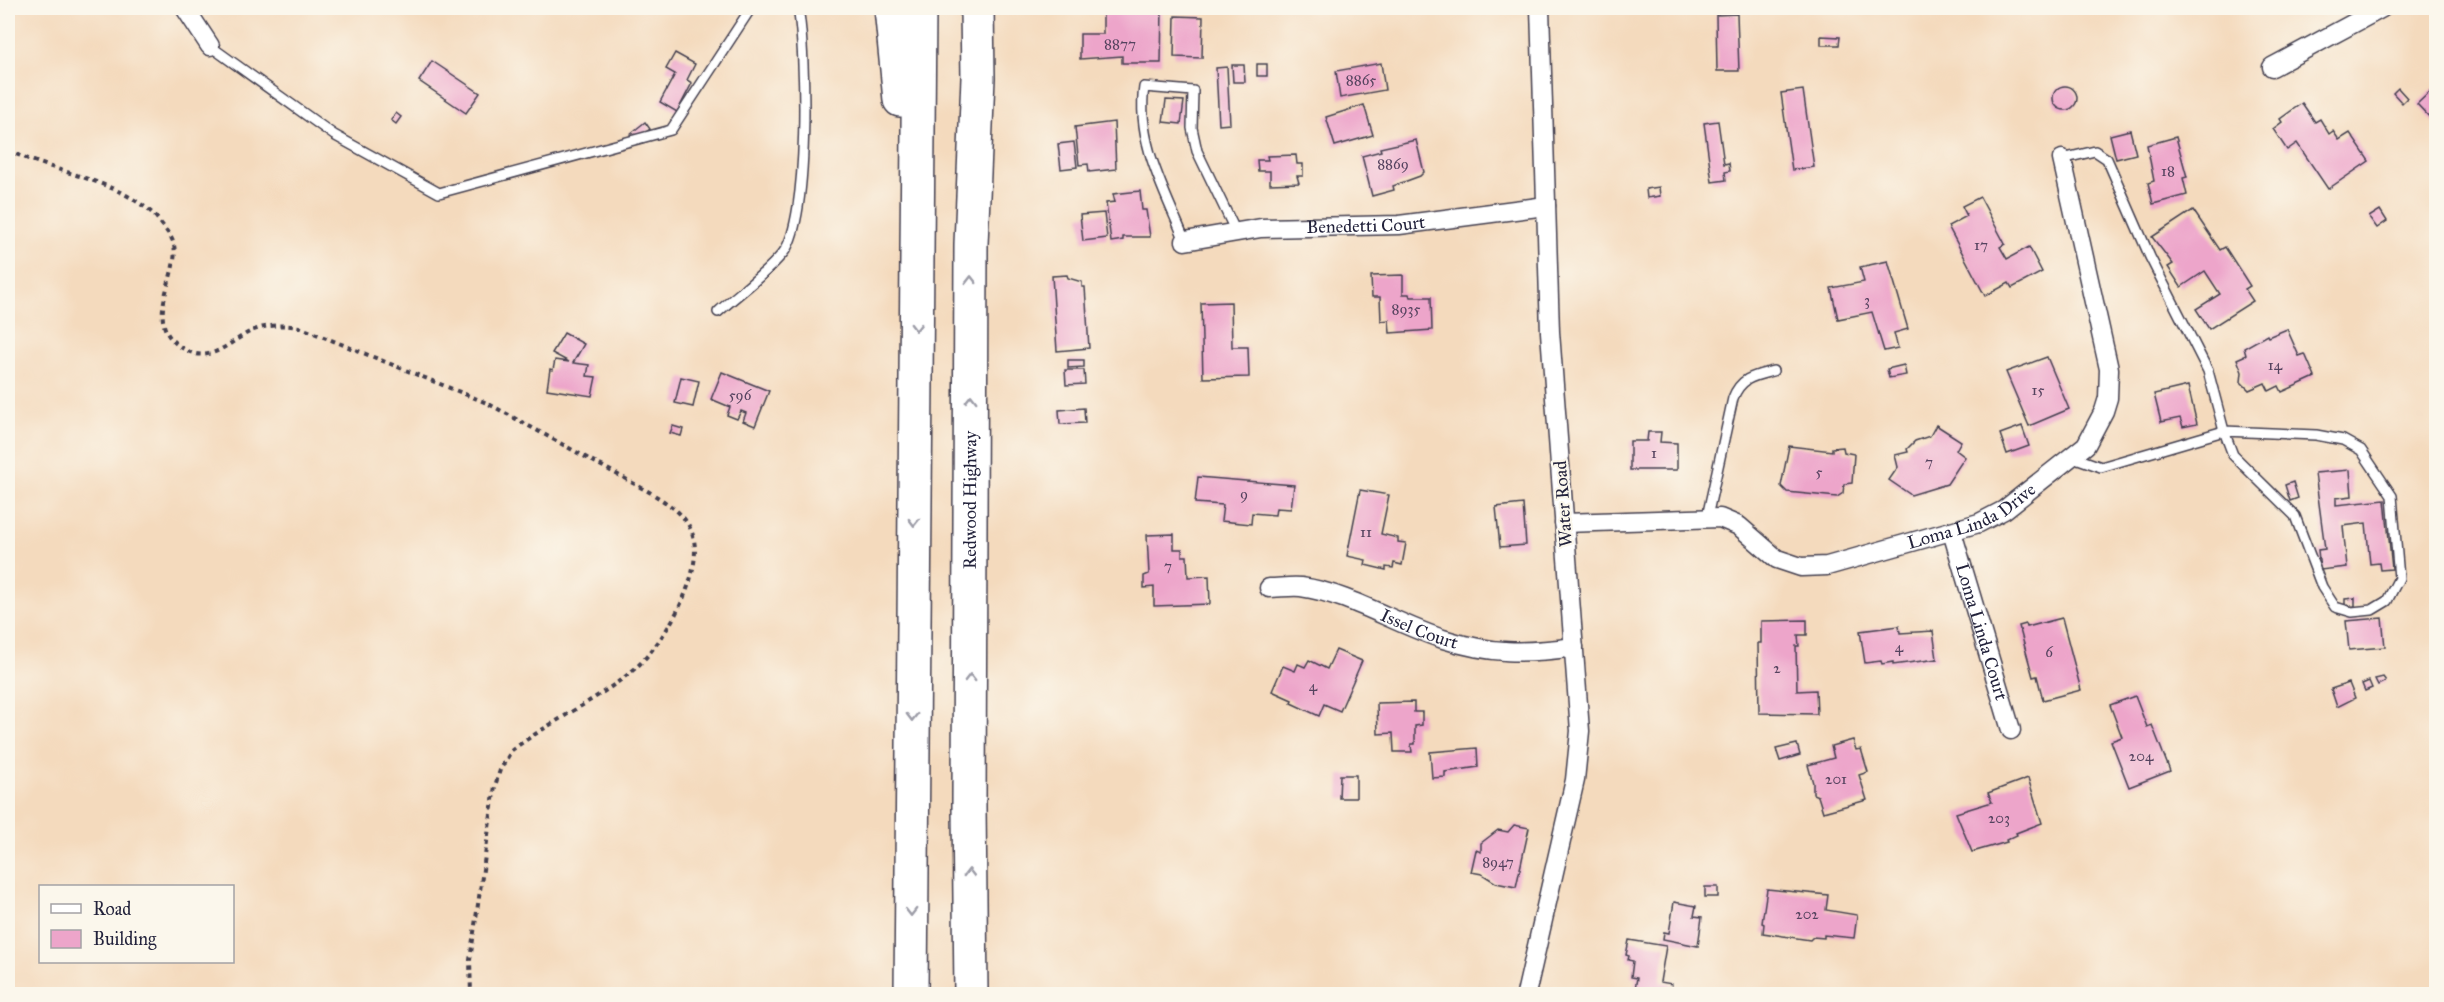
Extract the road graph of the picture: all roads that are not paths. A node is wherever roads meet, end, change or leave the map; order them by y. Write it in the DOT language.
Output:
graph roads {
  1 [pos="185,8"];
  2 [pos="751,8"];
  3 [pos="798,8"];
  4 [pos="891,8"];
  5 [pos="919,8"];
  6 [pos="977,8"];
  7 [pos="991,8"];
  8 [pos="1540,8"];
  9 [pos="2382,8"];
  10 [pos="210,46"];
  11 [pos="2272,68"];
  12 [pos="978,78"];
  13 [pos="2062,159"];
  14 [pos="1546,206"];
  15 [pos="1235,230"];
  16 [pos="1185,241"];
  17 [pos="917,269"];
  18 [pos="718,312"];
  19 [pos="1773,371"];
  20 [pos="2224,431"];
  21 [pos="2073,457"];
  22 [pos="1707,517"];
  23 [pos="1564,523"];
  24 [pos="1952,532"];
  25 [pos="1269,588"];
  26 [pos="1574,647"];
  27 [pos="2011,730"];
  28 [pos="911,994"];
  29 [pos="971,994"];
  30 [pos="1526,994"];
  1 -- 10 [label="street"];
  2 -- 10 [label="lane"];
  3 -- 18 [label="lane"];
  4 -- 17 [label="highway"];
  5 -- 17 [label="highway"];
  6 -- 12 [label="highway, Redwood Highway"];
  7 -- 12 [label="highway"];
  8 -- 14 [label="street, Water Road"];
  9 -- 11 [label="street"];
  29 -- 12 [label="highway, Redwood Highway, one-way"];
  13 -- 20 [label="lane"];
  13 -- 21 [label="street, Loma Linda Drive"];
  14 -- 15 [label="street, Benedetti Court"];
  14 -- 23 [label="street, Water Road"];
  15 -- 16 [label="street, Benedetti Court"];
  15 -- 16 [label="lane"];
  17 -- 28 [label="highway, one-way"];
  19 -- 22 [label="lane"];
  20 -- 20 [label="lane"];
  20 -- 21 [label="lane"];
  21 -- 24 [label="street, Loma Linda Drive"];
  22 -- 23 [label="street, Loma Linda Drive"];
  22 -- 24 [label="street, Loma Linda Drive"];
  23 -- 26 [label="street, Water Road"];
  24 -- 27 [label="street, Loma Linda Court"];
  25 -- 26 [label="street, Issel Court"];
  26 -- 30 [label="street, Water Road"];
}
